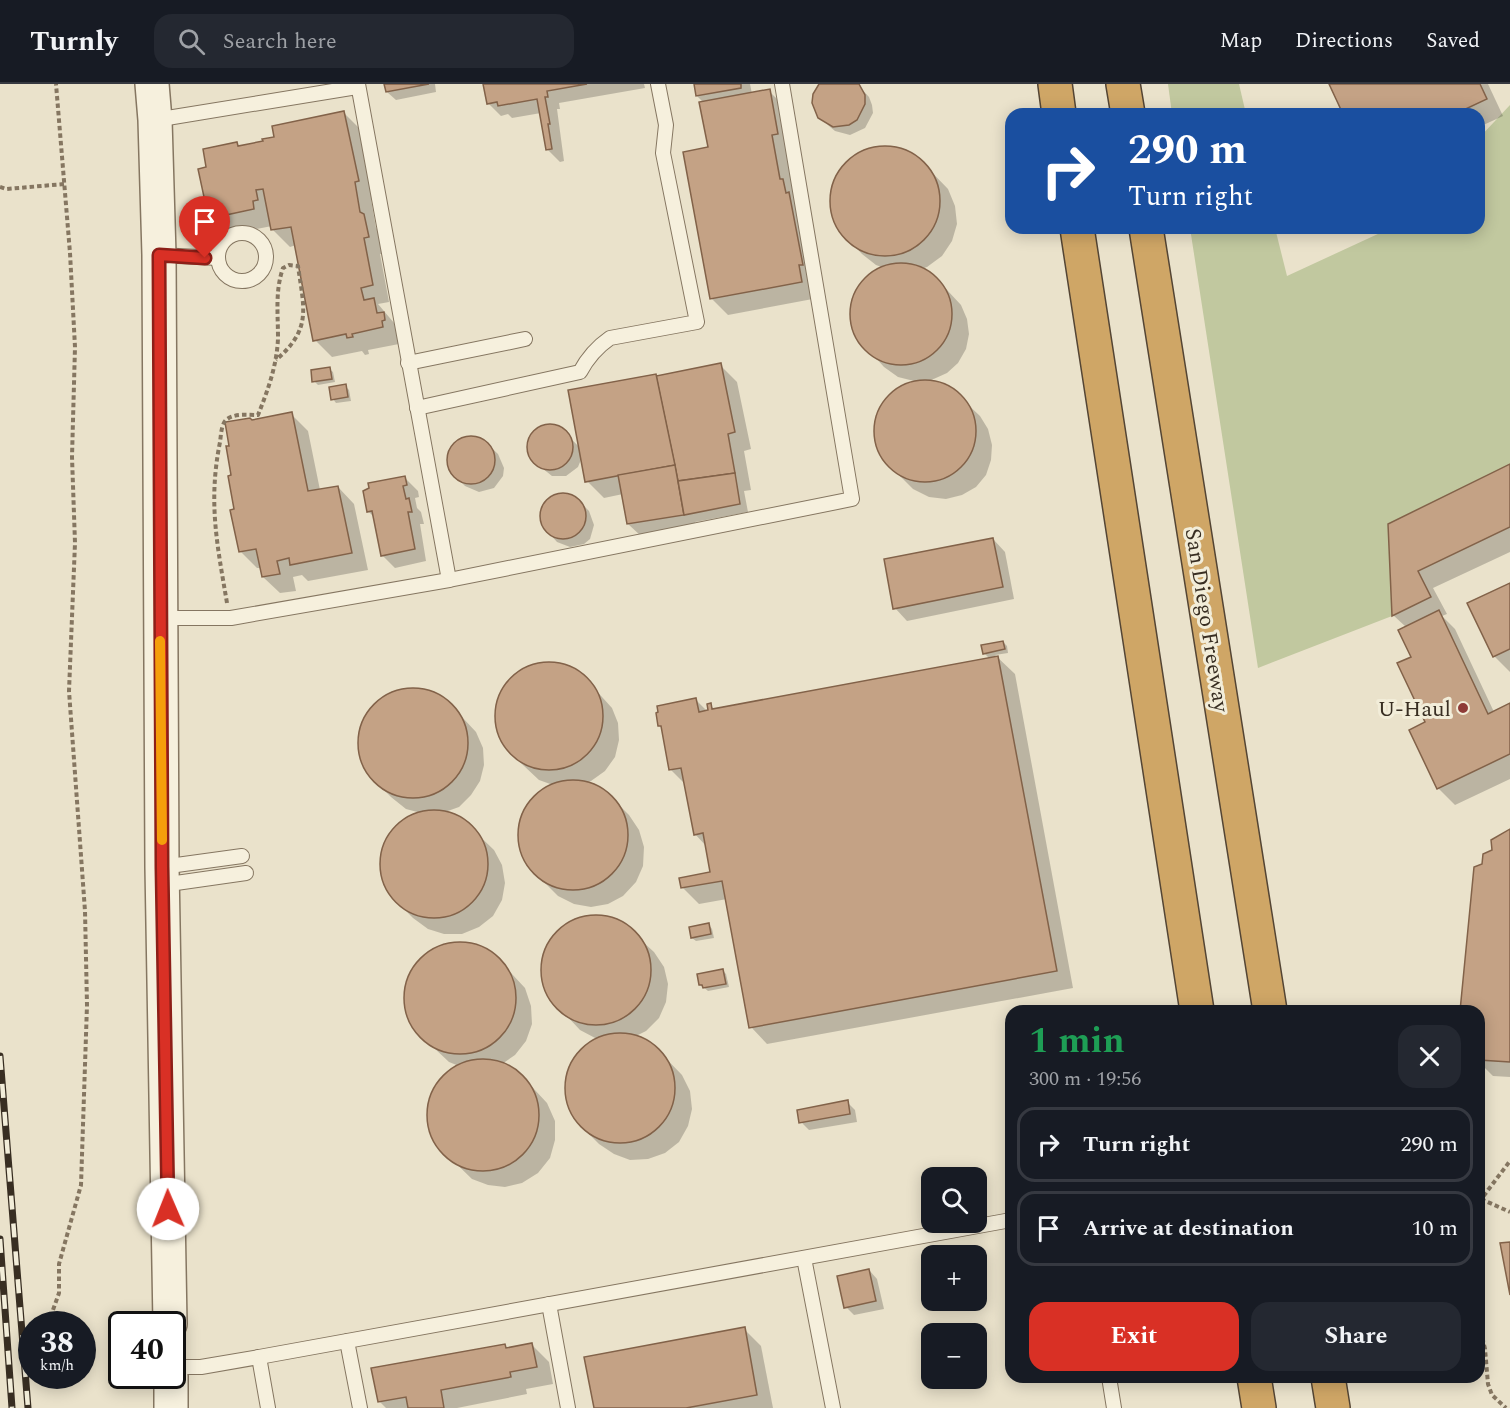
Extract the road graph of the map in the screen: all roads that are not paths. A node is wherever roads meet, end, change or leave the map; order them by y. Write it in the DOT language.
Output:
graph roads {
  1 [pos="152,84"];
  2 [pos="658,84"];
  3 [pos="782,84"];
  4 [pos="1054,84"];
  5 [pos="1123,84"];
  6 [pos="357,86"];
  7 [pos="1058,108"];
  8 [pos="1127,108"];
  9 [pos="155,120"];
  10 [pos="1078,234"];
  11 [pos="1147,234"];
  12 [pos="159,255"];
  13 [pos="218,258"];
  14 [pos="525,339"];
  15 [pos="408,363"];
  16 [pos="417,408"];
  17 [pos="449,580"];
  18 [pos="160,618"];
  19 [pos="242,856"];
  20 [pos="246,873"];
  21 [pos="162,876"];
  22 [pos="1196,1005"];
  23 [pos="1269,1005"];
  24 [pos="1005,1221"];
  25 [pos="804,1258"];
  26 [pos="549,1304"];
  27 [pos="170,1311"];
  28 [pos="347,1341"];
  29 [pos="259,1358"];
  30 [pos="186,1367"];
  31 [pos="1109,1383"];
  32 [pos="1255,1383"];
  33 [pos="1329,1383"];
  34 [pos="171,1389"];
  35 [pos="171,1408"];
  36 [pos="268,1408"];
  37 [pos="360,1408"];
  38 [pos="568,1408"];
  39 [pos="833,1408"];
  40 [pos="1114,1408"];
  41 [pos="1258,1408"];
  42 [pos="1333,1408"];
  1 -- 9 [label="street"];
  2 -- 16 [label="lane"];
  3 -- 17 [label="lane"];
  4 -- 7 [label="highway"];
  5 -- 8 [label="highway"];
  6 -- 9 [label="lane"];
  6 -- 15 [label="lane"];
  9 -- 12 [label="street"];
  10 -- 22 [label="highway"];
  11 -- 23 [label="highway, San Diego Freeway"];
  12 -- 13 [label="lane"];
  12 -- 18 [label="street"];
  14 -- 15 [label="lane"];
  15 -- 16 [label="lane"];
  16 -- 17 [label="lane"];
  17 -- 18 [label="lane"];
  18 -- 21 [label="street"];
  19 -- 21 [label="lane"];
  20 -- 21 [label="lane"];
  21 -- 27 [label="street"];
  24 -- 25 [label="lane"];
  25 -- 26 [label="lane"];
  25 -- 39 [label="lane"];
  26 -- 28 [label="lane"];
  26 -- 38 [label="lane"];
  28 -- 29 [label="lane"];
  28 -- 37 [label="lane"];
  29 -- 30 [label="lane"];
  29 -- 36 [label="lane"];
  31 -- 40 [label="lane"];
  32 -- 41 [label="highway"];
  33 -- 42 [label="highway"];
  34 -- 35 [label="street"];
}
